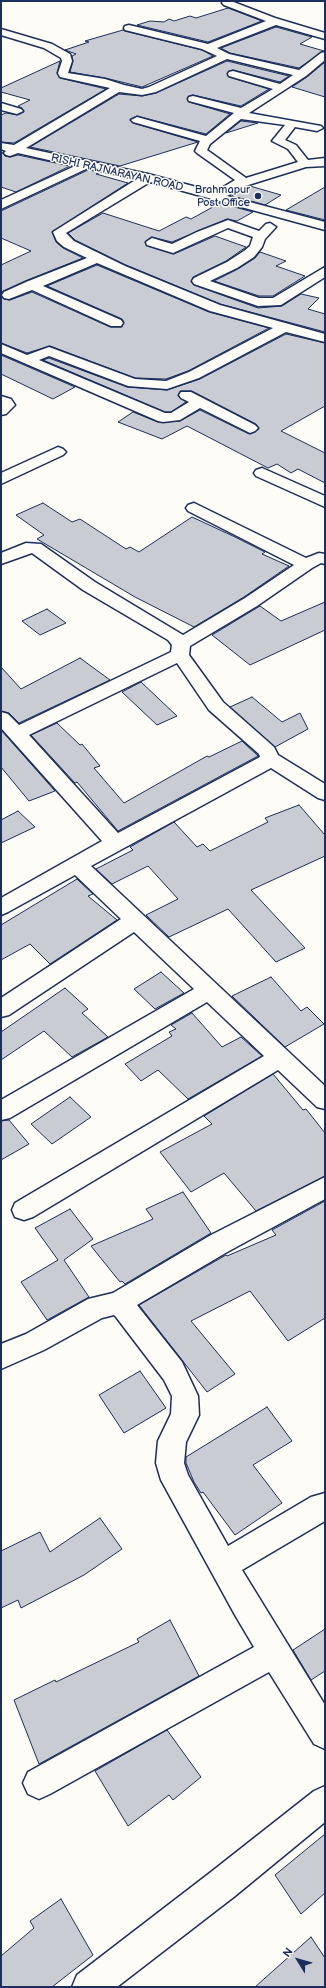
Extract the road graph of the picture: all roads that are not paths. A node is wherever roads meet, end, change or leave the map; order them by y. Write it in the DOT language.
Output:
graph roads {
  1 [pos="227,2"];
  2 [pos="276,21"];
  3 [pos="129,28"];
  4 [pos="1,32"];
  5 [pos="325,36"];
  6 [pos="208,48"];
  7 [pos="325,55"];
  8 [pos="226,56"];
  9 [pos="234,74"];
  10 [pos="302,74"];
  11 [pos="121,88"];
  12 [pos="282,88"];
  13 [pos="193,99"];
  14 [pos="1,106"];
  15 [pos="17,111"];
  16 [pos="241,114"];
  17 [pos="137,120"];
  18 [pos="293,123"];
  19 [pos="162,127"];
  20 [pos="317,128"];
  21 [pos="148,134"];
  22 [pos="208,140"];
  23 [pos="1,146"];
  24 [pos="16,149"];
  25 [pos="1,157"];
  26 [pos="325,162"];
  27 [pos="305,164"];
  28 [pos="86,165"];
  29 [pos="148,178"];
  30 [pos="241,183"];
  31 [pos="216,197"];
  32 [pos="1,205"];
  33 [pos="286,216"];
  34 [pos="325,226"];
  35 [pos="261,236"];
  36 [pos="152,242"];
  37 [pos="98,258"];
  38 [pos="325,271"];
  39 [pos="31,285"];
  40 [pos="4,296"];
  41 [pos="116,323"];
  42 [pos="283,328"];
  43 [pos="325,338"];
  44 [pos="1,348"];
  45 [pos="26,360"];
  46 [pos="167,385"];
  47 [pos="1,400"];
  48 [pos="199,402"];
  49 [pos="1,411"];
  50 [pos="250,428"];
  51 [pos="58,452"];
  52 [pos="262,473"];
  53 [pos="1,479"];
  54 [pos="325,502"];
  55 [pos="194,508"];
  56 [pos="319,558"];
  57 [pos="1,559"];
  58 [pos="181,649"];
  59 [pos="1,718"];
  60 [pos="17,733"];
  61 [pos="270,759"];
  62 [pos="325,793"];
  63 [pos="116,843"];
  64 [pos="77,866"];
  65 [pos="1,907"];
  66 [pos="136,920"];
  67 [pos="208,991"];
  68 [pos="1,1009"];
  69 [pos="279,1058"];
  70 [pos="325,1100"];
  71 [pos="2,1111"];
  72 [pos="325,1187"];
  73 [pos="24,1210"];
  74 [pos="118,1303"];
  75 [pos="1,1357"];
  76 [pos="325,1507"];
  77 [pos="223,1565"];
  78 [pos="275,1652"];
  79 [pos="325,1733"];
  80 [pos="39,1783"];
  81 [pos="325,1802"];
  82 [pos="89,1987"];
  1 -- 2 [label="street"];
  2 -- 5 [label="street"];
  2 -- 6 [label="street"];
  3 -- 6 [label="street"];
  4 -- 11 [label="street"];
  6 -- 8 [label="street"];
  7 -- 10 [label="street"];
  8 -- 10 [label="street"];
  8 -- 11 [label="street"];
  9 -- 12 [label="street"];
  10 -- 12 [label="street"];
  11 -- 24 [label="street"];
  12 -- 16 [label="street"];
  13 -- 16 [label="street"];
  14 -- 15 [label="street"];
  16 -- 18 [label="street"];
  16 -- 22 [label="street"];
  17 -- 19 [label="street"];
  18 -- 20 [label="street"];
  18 -- 27 [label="street"];
  19 -- 21 [label="street"];
  19 -- 22 [label="street"];
  22 -- 30 [label="street"];
  23 -- 24 [label="street, RISHI RAJNARAYAN ROAD"];
  24 -- 25 [label="street"];
  24 -- 28 [label="street, RISHI RAJNARAYAN ROAD"];
  26 -- 27 [label="street"];
  27 -- 30 [label="street"];
  28 -- 29 [label="street, RISHI RAJNARAYAN ROAD"];
  28 -- 32 [label="street"];
  29 -- 31 [label="street, RISHI RAJNARAYAN ROAD"];
  29 -- 37 [label="street"];
  30 -- 31 [label="street"];
  31 -- 33 [label="street, RISHI RAJNARAYAN ROAD"];
  33 -- 34 [label="street, RISHI RAJNARAYAN ROAD"];
  33 -- 35 [label="street"];
  35 -- 36 [label="street"];
  35 -- 38 [label="street"];
  37 -- 39 [label="street"];
  37 -- 42 [label="street"];
  39 -- 40 [label="street"];
  39 -- 41 [label="street"];
  42 -- 43 [label="street"];
  42 -- 46 [label="street"];
  44 -- 45 [label="street"];
  45 -- 46 [label="street"];
  45 -- 48 [label="street"];
  46 -- 48 [label="street"];
  47 -- 49 [label="street"];
  48 -- 50 [label="street"];
  51 -- 53 [label="street"];
  52 -- 54 [label="street"];
  55 -- 56 [label="street"];
  56 -- 58 [label="street"];
  57 -- 58 [label="street"];
  58 -- 60 [label="street"];
  58 -- 61 [label="street"];
  59 -- 60 [label="street"];
  60 -- 63 [label="street"];
  61 -- 62 [label="street"];
  61 -- 63 [label="street"];
  63 -- 64 [label="street"];
  64 -- 65 [label="street"];
  64 -- 66 [label="street"];
  66 -- 67 [label="street"];
  66 -- 68 [label="street"];
  67 -- 69 [label="street"];
  67 -- 71 [label="street"];
  69 -- 70 [label="street"];
  69 -- 73 [label="street"];
  72 -- 74 [label="street"];
  74 -- 75 [label="street"];
  74 -- 77 [label="street"];
  76 -- 77 [label="street"];
  77 -- 78 [label="street"];
  78 -- 79 [label="street"];
  78 -- 80 [label="street"];
  81 -- 82 [label="street"];
}
